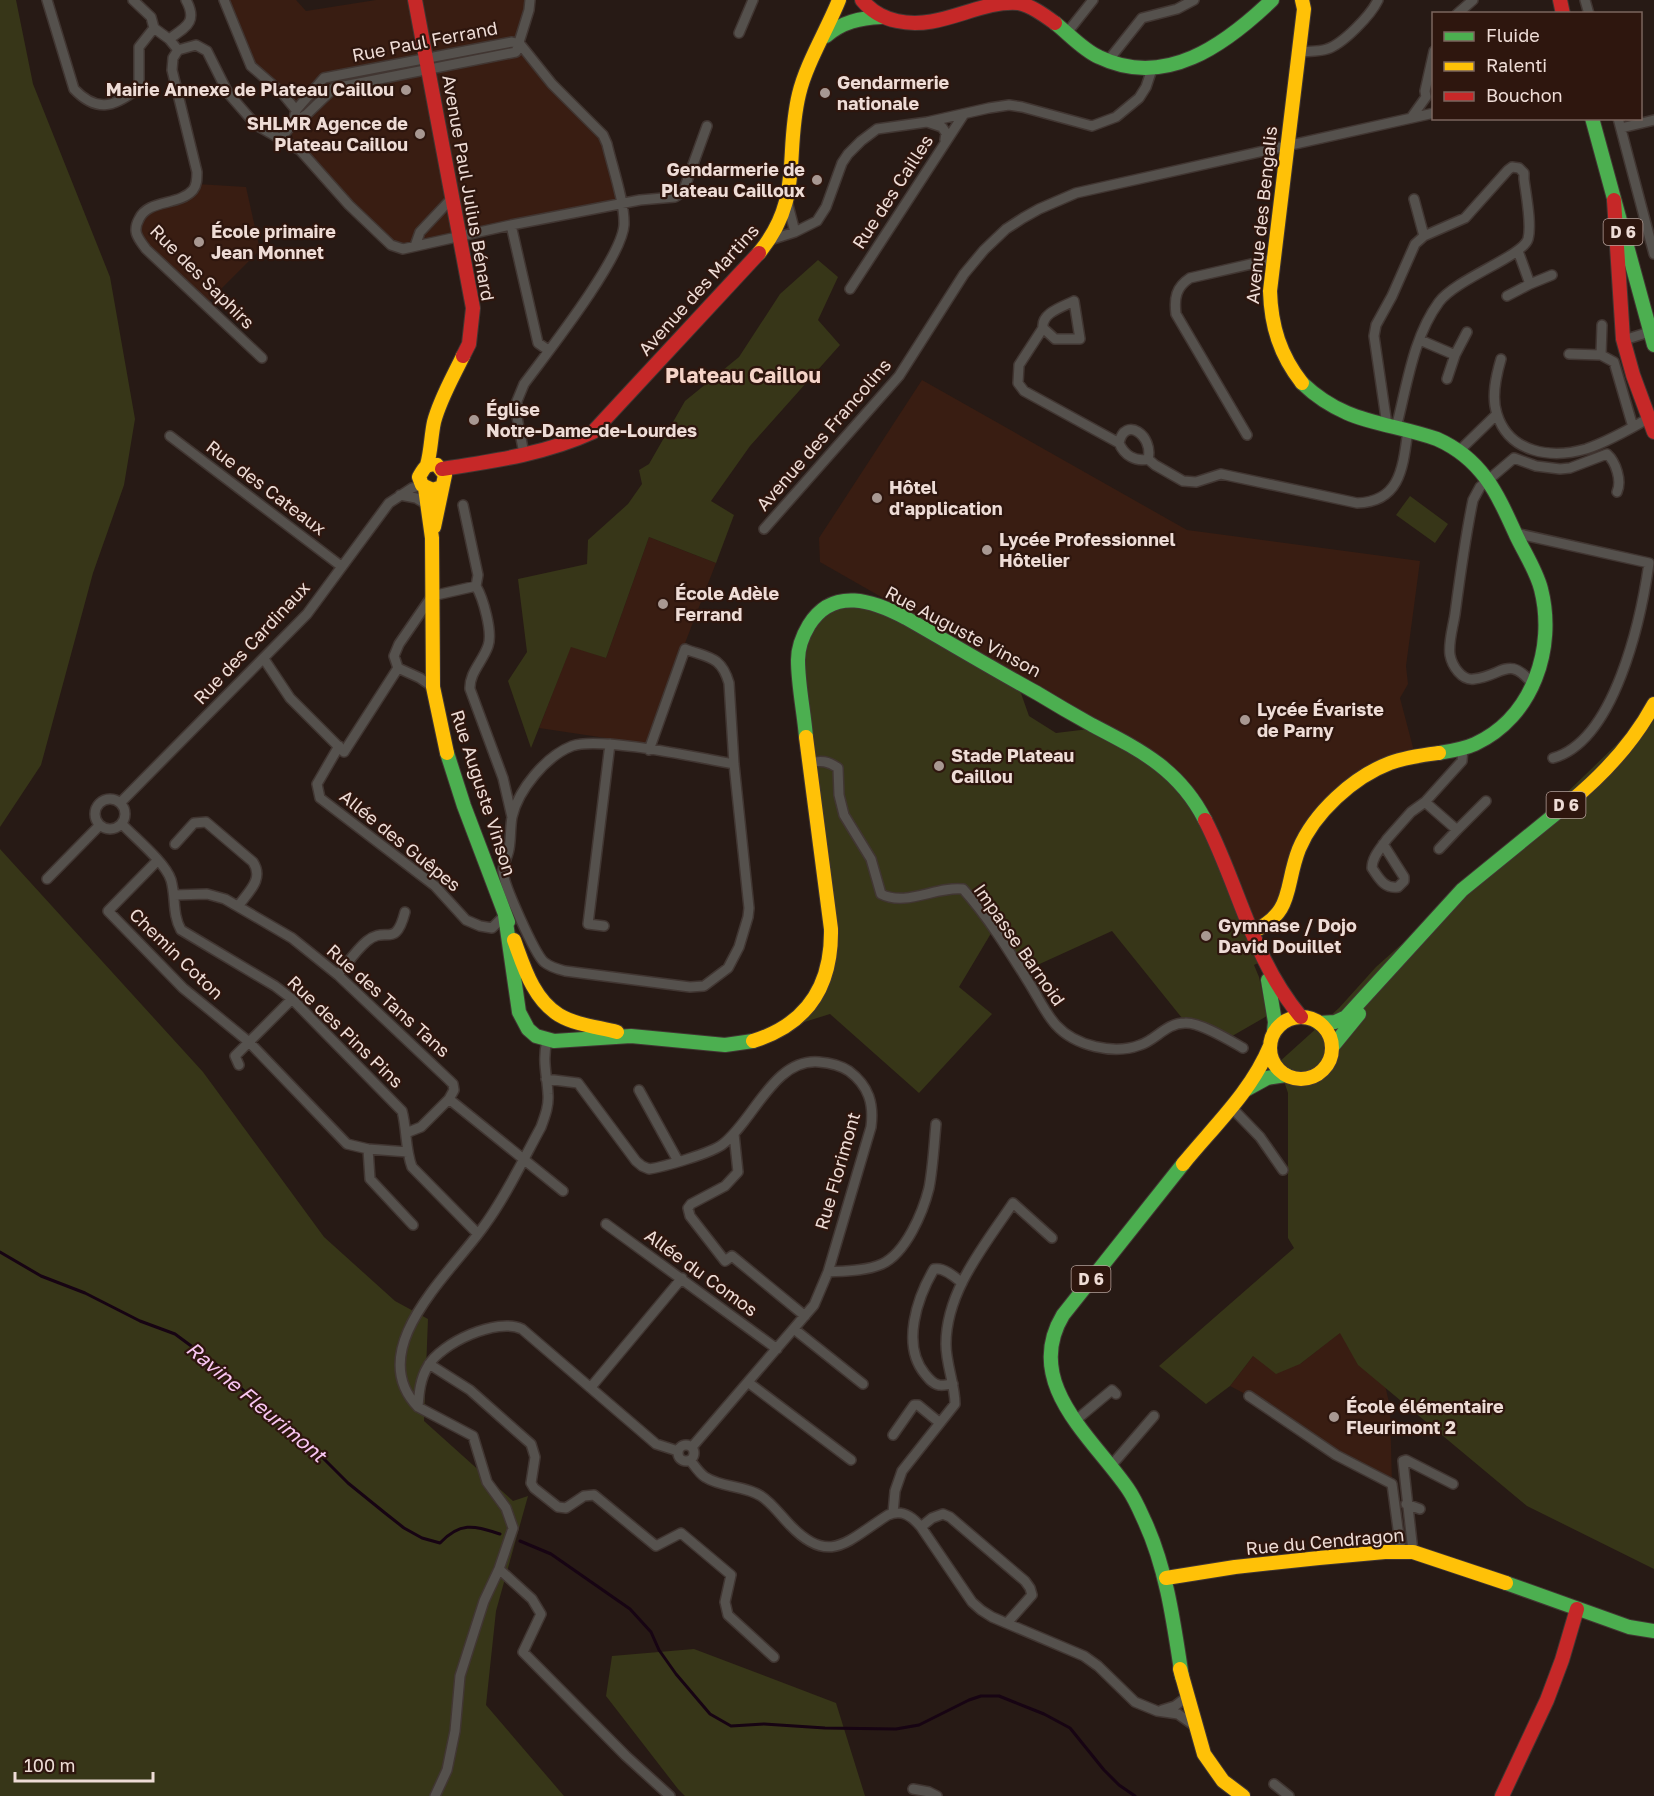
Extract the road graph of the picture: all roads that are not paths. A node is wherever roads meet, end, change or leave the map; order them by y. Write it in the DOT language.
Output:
graph roads {
  1 [pos="47,0"];
  2 [pos="133,0"];
  3 [pos="186,0"];
  4 [pos="224,0"];
  5 [pos="414,0"];
  6 [pos="530,0"];
  7 [pos="753,0"];
  8 [pos="839,0"];
  9 [pos="862,0"];
  10 [pos="1093,0"];
  11 [pos="1194,0"];
  12 [pos="1272,0"];
  13 [pos="1302,0"];
  14 [pos="1378,0"];
  15 [pos="1473,0"];
  16 [pos="1459,12"];
  17 [pos="881,16"];
  18 [pos="154,28"];
  19 [pos="739,33"];
  20 [pos="1066,34"];
  21 [pos="169,39"];
  22 [pos="823,40"];
  23 [pos="519,44"];
  24 [pos="178,50"];
  25 [pos="1299,52"];
  26 [pos="1432,60"];
  27 [pos="1107,62"];
  28 [pos="427,64"];
  29 [pos="1152,69"];
  30 [pos="324,78"];
  31 [pos="329,91"];
  32 [pos="296,110"];
  33 [pos="1432,113"];
  34 [pos="964,114"];
  35 [pos="1411,118"];
  36 [pos="1593,120"];
  37 [pos="1603,120"];
  38 [pos="1654,120"];
  39 [pos="927,122"];
  40 [pos="293,123"];
  41 [pos="1619,123"];
  42 [pos="706,126"];
  43 [pos="281,138"];
  44 [pos="943,145"];
  45 [pos="1286,147"];
  46 [pos="453,197"];
  47 [pos="1414,199"];
  48 [pos="1614,200"];
  49 [pos="621,204"];
  50 [pos="788,205"];
  51 [pos="511,225"];
  52 [pos="795,232"];
  53 [pos="460,236"];
  54 [pos="1424,236"];
  55 [pos="770,240"];
  56 [pos="415,246"];
  57 [pos="1518,251"];
  58 [pos="1654,254"];
  59 [pos="1273,259"];
  60 [pos="1552,275"];
  61 [pos="1530,284"];
  62 [pos="850,289"];
  63 [pos="1507,296"];
  64 [pos="1654,311"];
  65 [pos="1602,325"];
  66 [pos="1042,328"];
  67 [pos="1467,332"];
  68 [pos="1643,334"];
  69 [pos="1420,340"];
  70 [pos="1624,340"];
  71 [pos="1654,345"];
  72 [pos="548,350"];
  73 [pos="1569,354"];
  74 [pos="1601,355"];
  75 [pos="1455,356"];
  76 [pos="262,358"];
  77 [pos="1501,359"];
  78 [pos="1447,379"];
  79 [pos="1497,414"];
  80 [pos="1649,418"];
  81 [pos="1633,427"];
  82 [pos="1397,428"];
  83 [pos="1654,432"];
  84 [pos="1247,435"];
  85 [pos="170,436"];
  86 [pos="1119,443"];
  87 [pos="1460,450"];
  88 [pos="524,454"];
  89 [pos="1148,459"];
  90 [pos="432,476"];
  91 [pos="1488,479"];
  92 [pos="1617,492"];
  93 [pos="398,496"];
  94 [pos="428,505"];
  95 [pos="463,505"];
  96 [pos="764,529"];
  97 [pos="1515,533"];
  98 [pos="432,538"];
  99 [pos="341,566"];
  100 [pos="476,586"];
  101 [pos="432,596"];
  102 [pos="264,659"];
  103 [pos="398,668"];
  104 [pos="1534,686"];
  105 [pos="433,687"];
  106 [pos="1654,704"];
  107 [pos="1654,722"];
  108 [pos="610,744"];
  109 [pos="339,746"];
  110 [pos="1463,747"];
  111 [pos="649,750"];
  112 [pos="1553,758"];
  113 [pos="809,763"];
  114 [pos="734,764"];
  115 [pos="1486,801"];
  116 [pos="1425,802"];
  117 [pos="120,803"];
  118 [pos="512,817"];
  119 [pos="122,824"];
  120 [pos="99,826"];
  121 [pos="1457,830"];
  122 [pos="175,844"];
  123 [pos="1383,844"];
  124 [pos="1439,849"];
  125 [pos="157,861"];
  126 [pos="488,871"];
  127 [pos="503,872"];
  128 [pos="47,879"];
  129 [pos="509,890"];
  130 [pos="174,895"];
  131 [pos="239,905"];
  132 [pos="503,910"];
  133 [pos="405,912"];
  134 [pos="604,926"];
  135 [pos="1252,932"];
  136 [pos="1264,960"];
  137 [pos="338,975"];
  138 [pos="515,994"];
  139 [pos="292,999"];
  140 [pos="541,999"];
  141 [pos="565,1017"];
  142 [pos="1301,1017"];
  143 [pos="1319,1023"];
  144 [pos="1274,1031"];
  145 [pos="630,1036"];
  146 [pos="550,1041"];
  147 [pos="249,1042"];
  148 [pos="1270,1046"];
  149 [pos="1332,1047"];
  150 [pos="1243,1048"];
  151 [pos="239,1065"];
  152 [pos="1286,1075"];
  153 [pos="546,1079"];
  154 [pos="1247,1089"];
  155 [pos="639,1090"];
  156 [pos="448,1099"];
  157 [pos="1231,1107"];
  158 [pos="936,1124"];
  159 [pos="406,1133"];
  160 [pos="734,1134"];
  161 [pos="368,1149"];
  162 [pos="408,1152"];
  163 [pos="523,1160"];
  164 [pos="678,1161"];
  165 [pos="1282,1170"];
  166 [pos="563,1191"];
  167 [pos="606,1224"];
  168 [pos="413,1225"];
  169 [pos="478,1234"];
  170 [pos="1052,1238"];
  171 [pos="828,1272"];
  172 [pos="682,1278"];
  173 [pos="962,1283"];
  174 [pos="805,1316"];
  175 [pos="794,1329"];
  176 [pos="777,1349"];
  177 [pos="429,1364"];
  178 [pos="748,1383"];
  179 [pos="862,1384"];
  180 [pos="953,1384"];
  181 [pos="591,1387"];
  182 [pos="1116,1394"];
  183 [pos="1249,1396"];
  184 [pos="418,1407"];
  185 [pos="1154,1416"];
  186 [pos="1076,1420"];
  187 [pos="940,1423"];
  188 [pos="893,1435"];
  189 [pos="692,1447"];
  190 [pos="678,1451"];
  191 [pos="690,1460"];
  192 [pos="851,1460"];
  193 [pos="1111,1469"];
  194 [pos="1453,1484"];
  195 [pos="1406,1504"];
  196 [pos="1420,1509"];
  197 [pos="893,1513"];
  198 [pos="921,1527"];
  199 [pos="1407,1552"];
  200 [pos="499,1569"];
  201 [pos="1166,1578"];
  202 [pos="1576,1609"];
  203 [pos="1007,1623"];
  204 [pos="1653,1633"];
  205 [pos="774,1657"];
  206 [pos="1182,1677"];
  207 [pos="1188,1696"];
  208 [pos="1157,1711"];
  209 [pos="1196,1726"];
  210 [pos="1274,1784"];
  211 [pos="913,1790"];
  212 [pos="435,1796"];
  213 [pos="669,1796"];
  214 [pos="937,1796"];
  215 [pos="1243,1796"];
  216 [pos="1289,1796"];
  217 [pos="1502,1796"];
  1 -- 18 [label="street"];
  2 -- 18 [label="street"];
  3 -- 21 [label="street"];
  4 -- 32 [label="street"];
  5 -- 28 [label="main road, Avenue Paul Julius Bénard"];
  6 -- 23 [label="street"];
  7 -- 19 [label="street"];
  8 -- 22 [label="main road, Avenue des Martins"];
  9 -- 17 [label="main road"];
  10 -- 20 [label="street"];
  11 -- 27 [label="street"];
  12 -- 29 [label="main road"];
  13 -- 25 [label="main road, Avenue des Bengalis"];
  14 -- 25 [label="street"];
  15 -- 16 [label="street"];
  17 -- 20 [label="main road"];
  17 -- 22 [label="main road"];
  18 -- 21 [label="street"];
  20 -- 27 [label="main road"];
  21 -- 24 [label="street"];
  22 -- 50 [label="main road, Avenue des Martins"];
  23 -- 28 [label="street, Rue Paul Ferrand"];
  23 -- 49 [label="street"];
  24 -- 43 [label="street"];
  24 -- 76 [label="street, Rue des Saphirs"];
  25 -- 45 [label="main road, Avenue des Bengalis"];
  26 -- 35 [label="street"];
  27 -- 29 [label="main road"];
  28 -- 30 [label="street, Rue Paul Ferrand"];
  28 -- 31 [label="street, Rue Paul Ferrand"];
  28 -- 46 [label="main road, Avenue Paul Julius Bénard"];
  29 -- 34 [label="street"];
  30 -- 31 [label="street"];
  30 -- 32 [label="street"];
  31 -- 40 [label="street"];
  32 -- 40 [label="street"];
  33 -- 35 [label="street, Avenue des Francolins"];
  34 -- 39 [label="street"];
  34 -- 44 [label="street, Rue des Cailles"];
  35 -- 45 [label="street, Avenue des Francolins"];
  36 -- 48 [label="main road, D 6"];
  37 -- 64 [label="main road, D 6"];
  38 -- 41 [label="street"];
  39 -- 44 [label="street"];
  39 -- 52 [label="street"];
  40 -- 43 [label="street"];
  41 -- 58 [label="street"];
  42 -- 49 [label="street"];
  43 -- 56 [label="street"];
  44 -- 62 [label="street, Rue des Cailles"];
  45 -- 59 [label="main road, Avenue des Bengalis"];
  45 -- 96 [label="street, Avenue des Francolins"];
  46 -- 53 [label="main road, Avenue Paul Julius Bénard"];
  46 -- 56 [label="street"];
  47 -- 54 [label="street"];
  48 -- 70 [label="main road"];
  48 -- 71 [label="main road, D 6"];
  49 -- 51 [label="street"];
  49 -- 72 [label="street"];
  50 -- 52 [label="street"];
  50 -- 55 [label="main road, Avenue des Martins"];
  51 -- 53 [label="street"];
  51 -- 72 [label="street"];
  52 -- 55 [label="street"];
  53 -- 56 [label="street"];
  53 -- 90 [label="main road, Avenue Paul Julius Bénard"];
  54 -- 57 [label="street"];
  54 -- 82 [label="street"];
  55 -- 88 [label="main road, Avenue des Martins"];
  57 -- 61 [label="street"];
  57 -- 69 [label="street"];
  59 -- 82 [label="main road, Avenue des Bengalis"];
  59 -- 84 [label="street"];
  60 -- 61 [label="street"];
  61 -- 63 [label="street"];
  65 -- 74 [label="street"];
  66 -- 66 [label="street"];
  66 -- 86 [label="street"];
  67 -- 75 [label="street"];
  68 -- 70 [label="street"];
  69 -- 75 [label="street"];
  69 -- 82 [label="street"];
  70 -- 80 [label="main road"];
  72 -- 88 [label="street"];
  73 -- 74 [label="street"];
  74 -- 81 [label="street"];
  75 -- 78 [label="street"];
  77 -- 79 [label="street"];
  79 -- 81 [label="street"];
  79 -- 87 [label="street"];
  80 -- 81 [label="street"];
  80 -- 83 [label="main road"];
  82 -- 87 [label="main road, Avenue des Bengalis"];
  82 -- 89 [label="street"];
  85 -- 99 [label="street, Rue des Cateaux"];
  86 -- 89 [label="street"];
  86 -- 89 [label="street"];
  87 -- 91 [label="main road, Avenue des Bengalis"];
  88 -- 90 [label="main road, Avenue des Martins"];
  90 -- 93 [label="street, Rue des Cardinaux"];
  90 -- 94 [label="main road, Avenue Paul Julius Bénard"];
  90 -- 98 [label="main road"];
  91 -- 92 [label="street"];
  91 -- 97 [label="main road, Avenue des Bengalis"];
  91 -- 104 [label="street"];
  93 -- 94 [label="street"];
  93 -- 99 [label="street, Rue des Cardinaux"];
  94 -- 98 [label="main road, Avenue Paul Julius Bénard"];
  95 -- 100 [label="street"];
  97 -- 104 [label="main road, Avenue des Bengalis"];
  97 -- 112 [label="street"];
  98 -- 101 [label="main road, Rue Auguste Vinson"];
  99 -- 102 [label="street, Rue des Cardinaux"];
  100 -- 101 [label="street"];
  100 -- 118 [label="street"];
  101 -- 103 [label="street"];
  101 -- 105 [label="main road, Rue Auguste Vinson"];
  102 -- 109 [label="street"];
  102 -- 117 [label="street, Rue des Cardinaux"];
  103 -- 105 [label="street"];
  103 -- 109 [label="street, Allée des Guêpes"];
  104 -- 110 [label="main road, Avenue des Bengalis"];
  105 -- 126 [label="main road, Rue Auguste Vinson"];
  106 -- 143 [label="main road, D 6"];
  107 -- 149 [label="main road, D 6"];
  108 -- 111 [label="street"];
  108 -- 118 [label="street"];
  108 -- 134 [label="street"];
  109 -- 132 [label="street, Allée des Guêpes"];
  110 -- 116 [label="street"];
  110 -- 135 [label="main road, Avenue des Bengalis"];
  111 -- 114 [label="street"];
  111 -- 114 [label="street"];
  113 -- 135 [label="main road, Rue Auguste Vinson"];
  113 -- 145 [label="main road, Rue Auguste Vinson"];
  113 -- 150 [label="street, Impasse Barnoid"];
  114 -- 129 [label="street"];
  115 -- 121 [label="street"];
  116 -- 121 [label="street"];
  116 -- 123 [label="street"];
  117 -- 119 [label="street"];
  117 -- 120 [label="street"];
  118 -- 127 [label="street"];
  119 -- 120 [label="street"];
  119 -- 125 [label="street, Rue des Pins Pins"];
  120 -- 128 [label="street"];
  121 -- 124 [label="street"];
  122 -- 131 [label="street"];
  125 -- 130 [label="street, Rue des Pins Pins"];
  125 -- 147 [label="street, Chemin Coton"];
  126 -- 127 [label="street"];
  126 -- 132 [label="main road, Rue Auguste Vinson"];
  127 -- 129 [label="street"];
  129 -- 132 [label="street"];
  130 -- 131 [label="street, Rue des Tans Tans"];
  130 -- 139 [label="street, Rue des Pins Pins"];
  131 -- 137 [label="street, Rue des Tans Tans"];
  132 -- 138 [label="main road, Rue Auguste Vinson"];
  132 -- 140 [label="main road, Rue Auguste Vinson"];
  133 -- 137 [label="street"];
  135 -- 136 [label="main road, Rue Auguste Vinson"];
  136 -- 142 [label="main road, Rue Auguste Vinson"];
  136 -- 144 [label="main road, Rue Auguste Vinson"];
  137 -- 156 [label="street, Rue des Tans Tans"];
  138 -- 140 [label="main road"];
  138 -- 146 [label="main road, Rue Auguste Vinson"];
  139 -- 147 [label="street"];
  139 -- 159 [label="street, Rue des Pins Pins"];
  140 -- 141 [label="main road, Rue Auguste Vinson"];
  141 -- 145 [label="main road, Rue Auguste Vinson"];
  141 -- 146 [label="main road"];
  142 -- 143 [label="main road"];
  142 -- 144 [label="main road"];
  143 -- 149 [label="main road"];
  144 -- 148 [label="main road"];
  145 -- 146 [label="main road, Rue Auguste Vinson"];
  146 -- 153 [label="street"];
  147 -- 151 [label="street"];
  147 -- 161 [label="street, Chemin Coton"];
  148 -- 152 [label="main road"];
  148 -- 154 [label="main road, D 6"];
  149 -- 152 [label="main road"];
  152 -- 154 [label="main road, D 6"];
  153 -- 163 [label="street"];
  153 -- 164 [label="street, Rue Florimont"];
  154 -- 157 [label="main road, D 6"];
  155 -- 164 [label="street"];
  156 -- 159 [label="street"];
  156 -- 163 [label="street"];
  157 -- 165 [label="street"];
  157 -- 186 [label="main road, D 6"];
  158 -- 171 [label="street"];
  159 -- 162 [label="street, Rue des Pins Pins"];
  160 -- 164 [label="street, Rue Florimont"];
  160 -- 171 [label="street, Rue Florimont"];
  160 -- 174 [label="street"];
  161 -- 162 [label="street, Chemin Coton"];
  161 -- 168 [label="street"];
  162 -- 169 [label="street, Rue des Pins Pins"];
  163 -- 166 [label="street"];
  163 -- 169 [label="street"];
  167 -- 172 [label="street, Allée du Comos"];
  169 -- 184 [label="street"];
  170 -- 173 [label="street"];
  171 -- 174 [label="street, Rue Florimont"];
  172 -- 176 [label="street, Allée du Comos"];
  172 -- 181 [label="street"];
  173 -- 180 [label="street"];
  173 -- 180 [label="street"];
  174 -- 175 [label="street, Rue Florimont"];
  175 -- 176 [label="street, Rue Florimont"];
  175 -- 179 [label="street"];
  176 -- 178 [label="street, Rue Florimont"];
  177 -- 181 [label="street"];
  177 -- 184 [label="street"];
  177 -- 205 [label="street"];
  178 -- 189 [label="street, Rue Florimont"];
  178 -- 192 [label="street"];
  180 -- 187 [label="street"];
  181 -- 190 [label="street"];
  182 -- 186 [label="street"];
  183 -- 199 [label="street"];
  184 -- 200 [label="street"];
  185 -- 193 [label="street"];
  186 -- 193 [label="main road, D 6"];
  187 -- 188 [label="street"];
  187 -- 197 [label="street"];
  189 -- 190 [label="street"];
  189 -- 191 [label="street"];
  190 -- 191 [label="street"];
  191 -- 197 [label="street"];
  193 -- 201 [label="main road"];
  193 -- 206 [label="main road, D 6"];
  194 -- 195 [label="street"];
  195 -- 196 [label="street"];
  195 -- 199 [label="street"];
  197 -- 198 [label="street"];
  198 -- 203 [label="street"];
  198 -- 203 [label="street"];
  199 -- 201 [label="main road, Rue du Cendragon"];
  199 -- 202 [label="main road, Rue du Cendragon"];
  200 -- 212 [label="street"];
  200 -- 213 [label="street"];
  201 -- 206 [label="main road, D 6"];
  202 -- 204 [label="main road, Rue du Cendragon"];
  202 -- 217 [label="main road"];
  203 -- 208 [label="street"];
  206 -- 207 [label="main road, D 6"];
  207 -- 208 [label="street"];
  207 -- 209 [label="main road, D 6"];
  208 -- 209 [label="street"];
  209 -- 215 [label="main road, D 6"];
  210 -- 216 [label="street"];
  211 -- 214 [label="street"];
}
